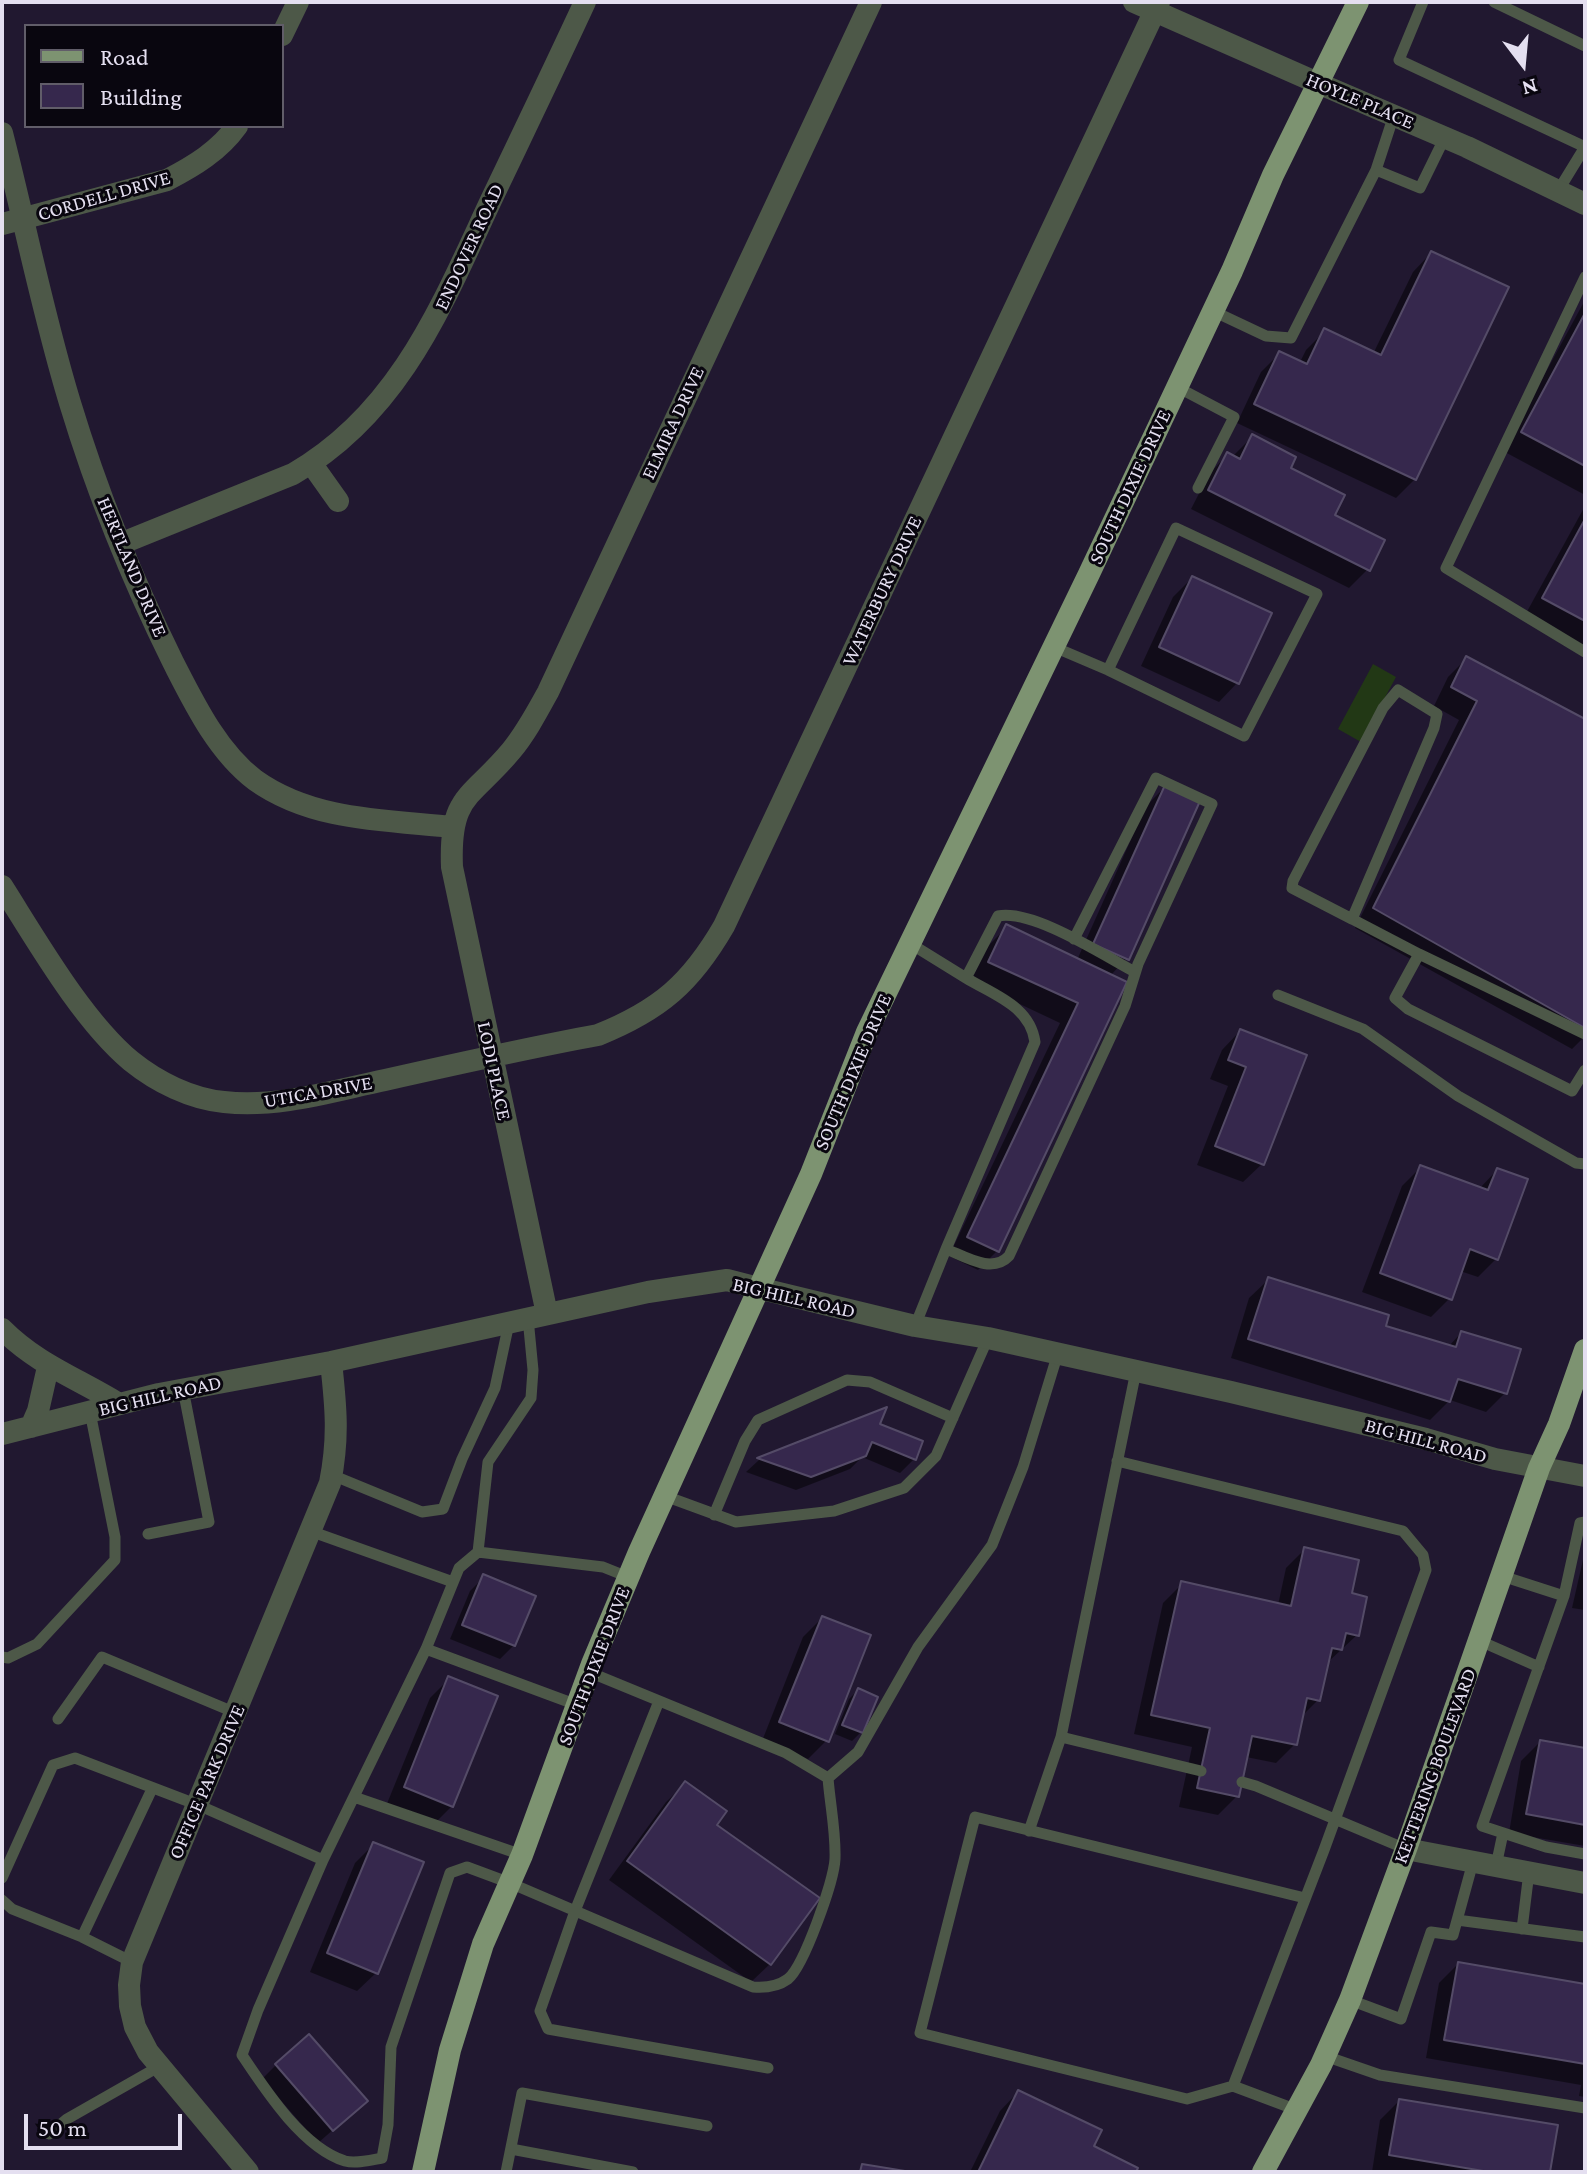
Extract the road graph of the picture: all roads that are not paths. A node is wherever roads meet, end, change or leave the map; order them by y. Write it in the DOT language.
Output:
graph roads {
  1 [pos="298,2"];
  2 [pos="585,2"];
  3 [pos="871,2"];
  4 [pos="1358,2"];
  5 [pos="1423,2"];
  6 [pos="1494,2"];
  7 [pos="1149,5"];
  8 [pos="284,31"];
  9 [pos="1585,46"];
  10 [pos="1320,84"];
  11 [pos="1394,115"];
  12 [pos="235,128"];
  13 [pos="2,133"];
  14 [pos="1445,137"];
  15 [pos="1376,170"];
  16 [pos="1558,191"];
  17 [pos="1585,204"];
  18 [pos="13,222"];
  19 [pos="1585,277"];
  20 [pos="1213,311"];
  21 [pos="1177,387"];
  22 [pos="311,463"];
  23 [pos="1198,488"];
  24 [pos="338,501"];
  25 [pos="120,544"];
  26 [pos="1054,647"];
  27 [pos="1585,652"];
  28 [pos="1108,670"];
  29 [pos="453,827"];
  30 [pos="2,886"];
  31 [pos="1352,919"];
  32 [pos="1074,939"];
  33 [pos="911,944"];
  34 [pos="1419,954"];
  35 [pos="1135,972"];
  36 [pos="966,978"];
  37 [pos="1278,995"];
  38 [pos="1585,1034"];
  39 [pos="491,1056"];
  40 [pos="1585,1070"];
  41 [pos="1585,1164"];
  42 [pos="946,1249"];
  43 [pos="758,1288"];
  44 [pos="528,1319"];
  45 [pos="915,1326"];
  46 [pos="2,1329"];
  47 [pos="988,1338"];
  48 [pos="1585,1350"];
  49 [pos="1058,1353"];
  50 [pos="331,1362"];
  51 [pos="48,1367"];
  52 [pos="1136,1371"];
  53 [pos="183,1389"];
  54 [pos="119,1404"];
  55 [pos="90,1412"];
  56 [pos="953,1418"];
  57 [pos="31,1427"];
  58 [pos="2,1434"];
  59 [pos="1117,1461"];
  60 [pos="1539,1468"];
  61 [pos="332,1475"];
  62 [pos="1585,1476"];
  63 [pos="665,1496"];
  64 [pos="714,1515"];
  65 [pos="1585,1522"];
  66 [pos="310,1531"];
  67 [pos="148,1534"];
  68 [pos="478,1552"];
  69 [pos="1502,1576"];
  70 [pos="628,1577"];
  71 [pos="453,1582"];
  72 [pos="1564,1596"];
  73 [pos="1480,1641"];
  74 [pos="426,1649"];
  75 [pos="2,1657"];
  76 [pos="1539,1667"];
  77 [pos="589,1672"];
  78 [pos="659,1701"];
  79 [pos="577,1705"];
  80 [pos="236,1713"];
  81 [pos="58,1719"];
  82 [pos="1061,1737"];
  83 [pos="1201,1771"];
  84 [pos="828,1778"];
  85 [pos="1242,1782"];
  86 [pos="152,1789"];
  87 [pos="354,1797"];
  88 [pos="198,1805"];
  89 [pos="1336,1818"];
  90 [pos="1029,1831"];
  91 [pos="1503,1833"];
  92 [pos="1406,1849"];
  93 [pos="1585,1854"];
  94 [pos="522,1855"];
  95 [pos="323,1860"];
  96 [pos="1473,1862"];
  97 [pos="1496,1866"];
  98 [pos="1529,1872"];
  99 [pos="2,1878"];
  100 [pos="510,1883"];
  101 [pos="1585,1883"];
  102 [pos="1305,1898"];
  103 [pos="2,1900"];
  104 [pos="575,1911"];
  105 [pos="1457,1920"];
  106 [pos="1522,1929"];
  107 [pos="82,1937"];
  108 [pos="1585,1937"];
  109 [pos="132,1962"];
  110 [pos="1350,2000"];
  111 [pos="1325,2056"];
  112 [pos="160,2066"];
  113 [pos="768,2068"];
  114 [pos="1233,2086"];
  115 [pos="1585,2108"];
  116 [pos="1297,2110"];
  117 [pos="707,2126"];
  118 [pos="49,2134"];
  119 [pos="511,2149"];
  120 [pos="240,2169"];
  121 [pos="423,2172"];
  122 [pos="506,2172"];
  123 [pos="633,2172"];
  124 [pos="1263,2172"];
  1 -- 8 [label="street"];
  2 -- 22 [label="street, ENDOVER ROAD"];
  3 -- 29 [label="street, ELMIRA DRIVE"];
  4 -- 10 [label="main road, SOUTH DIXIE DRIVE"];
  5 -- 16 [label="lane"];
  6 -- 9 [label="lane"];
  7 -- 10 [label="street, HOYLE PLACE"];
  7 -- 39 [label="street, WATERBURY DRIVE"];
  10 -- 11 [label="street, HOYLE PLACE"];
  10 -- 20 [label="main road, SOUTH DIXIE DRIVE"];
  11 -- 14 [label="street, HOYLE PLACE"];
  11 -- 15 [label="lane"];
  12 -- 18 [label="street, CORDELL DRIVE"];
  13 -- 18 [label="street, HERTLAND DRIVE"];
  14 -- 15 [label="lane"];
  14 -- 16 [label="street, HOYLE PLACE"];
  15 -- 20 [label="lane"];
  16 -- 17 [label="street, HOYLE PLACE"];
  18 -- 25 [label="street, HERTLAND DRIVE"];
  19 -- 27 [label="lane"];
  20 -- 21 [label="main road, SOUTH DIXIE DRIVE"];
  21 -- 23 [label="lane"];
  21 -- 26 [label="main road, SOUTH DIXIE DRIVE"];
  22 -- 24 [label="street"];
  22 -- 25 [label="street, ENDOVER ROAD"];
  25 -- 29 [label="street, HERTLAND DRIVE"];
  26 -- 28 [label="lane"];
  26 -- 33 [label="main road, SOUTH DIXIE DRIVE"];
  28 -- 28 [label="lane"];
  29 -- 39 [label="street, LODI PLACE"];
  30 -- 39 [label="street, UTICA DRIVE"];
  31 -- 31 [label="lane"];
  31 -- 34 [label="lane"];
  32 -- 35 [label="lane"];
  32 -- 35 [label="lane"];
  32 -- 36 [label="lane"];
  33 -- 36 [label="lane"];
  33 -- 43 [label="main road, SOUTH DIXIE DRIVE"];
  34 -- 38 [label="lane"];
  34 -- 40 [label="lane"];
  35 -- 42 [label="lane"];
  36 -- 42 [label="lane"];
  37 -- 41 [label="lane"];
  39 -- 44 [label="street, LODI PLACE"];
  42 -- 45 [label="lane"];
  43 -- 44 [label="street, BIG HILL ROAD"];
  43 -- 45 [label="street, BIG HILL ROAD"];
  43 -- 63 [label="main road, SOUTH DIXIE DRIVE"];
  44 -- 50 [label="street, BIG HILL ROAD"];
  44 -- 61 [label="lane"];
  44 -- 68 [label="lane"];
  45 -- 47 [label="street, BIG HILL ROAD"];
  46 -- 51 [label="street"];
  47 -- 49 [label="street, BIG HILL ROAD"];
  47 -- 56 [label="lane"];
  48 -- 60 [label="main road, KETTERING BOULEVARD"];
  49 -- 52 [label="street, BIG HILL ROAD"];
  49 -- 84 [label="lane"];
  50 -- 53 [label="street, BIG HILL ROAD"];
  50 -- 61 [label="street, OFFICE PARK DRIVE"];
  51 -- 54 [label="street"];
  51 -- 57 [label="street"];
  52 -- 59 [label="lane"];
  52 -- 60 [label="street, BIG HILL ROAD"];
  53 -- 54 [label="street, BIG HILL ROAD"];
  53 -- 67 [label="lane"];
  54 -- 55 [label="street, BIG HILL ROAD"];
  55 -- 57 [label="street, BIG HILL ROAD"];
  55 -- 75 [label="lane"];
  56 -- 64 [label="lane"];
  56 -- 64 [label="lane"];
  57 -- 58 [label="street, BIG HILL ROAD"];
  59 -- 82 [label="lane"];
  59 -- 89 [label="lane"];
  60 -- 62 [label="street, BIG HILL ROAD"];
  60 -- 69 [label="main road, KETTERING BOULEVARD"];
  61 -- 66 [label="street, OFFICE PARK DRIVE"];
  63 -- 64 [label="lane"];
  63 -- 70 [label="main road, SOUTH DIXIE DRIVE"];
  65 -- 72 [label="lane"];
  66 -- 71 [label="lane"];
  66 -- 80 [label="street, OFFICE PARK DRIVE"];
  68 -- 70 [label="lane"];
  68 -- 71 [label="lane"];
  69 -- 72 [label="lane"];
  69 -- 73 [label="main road, KETTERING BOULEVARD"];
  70 -- 77 [label="main road, SOUTH DIXIE DRIVE"];
  71 -- 74 [label="lane"];
  72 -- 76 [label="lane"];
  73 -- 76 [label="lane"];
  73 -- 92 [label="main road, KETTERING BOULEVARD"];
  74 -- 79 [label="lane"];
  74 -- 87 [label="lane"];
  76 -- 91 [label="lane"];
  77 -- 78 [label="lane"];
  77 -- 79 [label="main road, SOUTH DIXIE DRIVE"];
  78 -- 84 [label="lane"];
  78 -- 104 [label="lane"];
  79 -- 94 [label="main road, SOUTH DIXIE DRIVE"];
  80 -- 81 [label="lane"];
  80 -- 88 [label="street, OFFICE PARK DRIVE"];
  82 -- 83 [label="lane"];
  82 -- 90 [label="lane"];
  84 -- 104 [label="lane"];
  85 -- 89 [label="lane"];
  86 -- 88 [label="lane"];
  86 -- 99 [label="lane"];
  86 -- 107 [label="lane"];
  87 -- 94 [label="lane"];
  87 -- 95 [label="lane"];
  88 -- 95 [label="lane"];
  88 -- 109 [label="street, OFFICE PARK DRIVE"];
  89 -- 92 [label="lane"];
  89 -- 102 [label="lane"];
  90 -- 102 [label="lane"];
  90 -- 114 [label="lane"];
  91 -- 93 [label="lane"];
  91 -- 97 [label="lane"];
  92 -- 96 [label="street"];
  92 -- 110 [label="main road, KETTERING BOULEVARD"];
  94 -- 100 [label="main road, SOUTH DIXIE DRIVE"];
  95 -- 100 [label="lane"];
  96 -- 97 [label="street"];
  96 -- 105 [label="lane"];
  97 -- 98 [label="street"];
  98 -- 101 [label="street"];
  98 -- 106 [label="lane"];
  100 -- 104 [label="lane"];
  100 -- 121 [label="main road, SOUTH DIXIE DRIVE"];
  102 -- 114 [label="lane"];
  103 -- 107 [label="lane"];
  104 -- 113 [label="lane"];
  105 -- 106 [label="lane"];
  105 -- 110 [label="lane"];
  106 -- 108 [label="lane"];
  107 -- 109 [label="lane"];
  109 -- 112 [label="street, OFFICE PARK DRIVE"];
  110 -- 111 [label="main road, KETTERING BOULEVARD"];
  111 -- 115 [label="lane"];
  111 -- 116 [label="main road, KETTERING BOULEVARD"];
  112 -- 118 [label="lane"];
  112 -- 120 [label="street, OFFICE PARK DRIVE"];
  114 -- 116 [label="lane"];
  116 -- 124 [label="main road, KETTERING BOULEVARD"];
  117 -- 119 [label="lane"];
  119 -- 122 [label="lane"];
  119 -- 123 [label="lane"];
}
